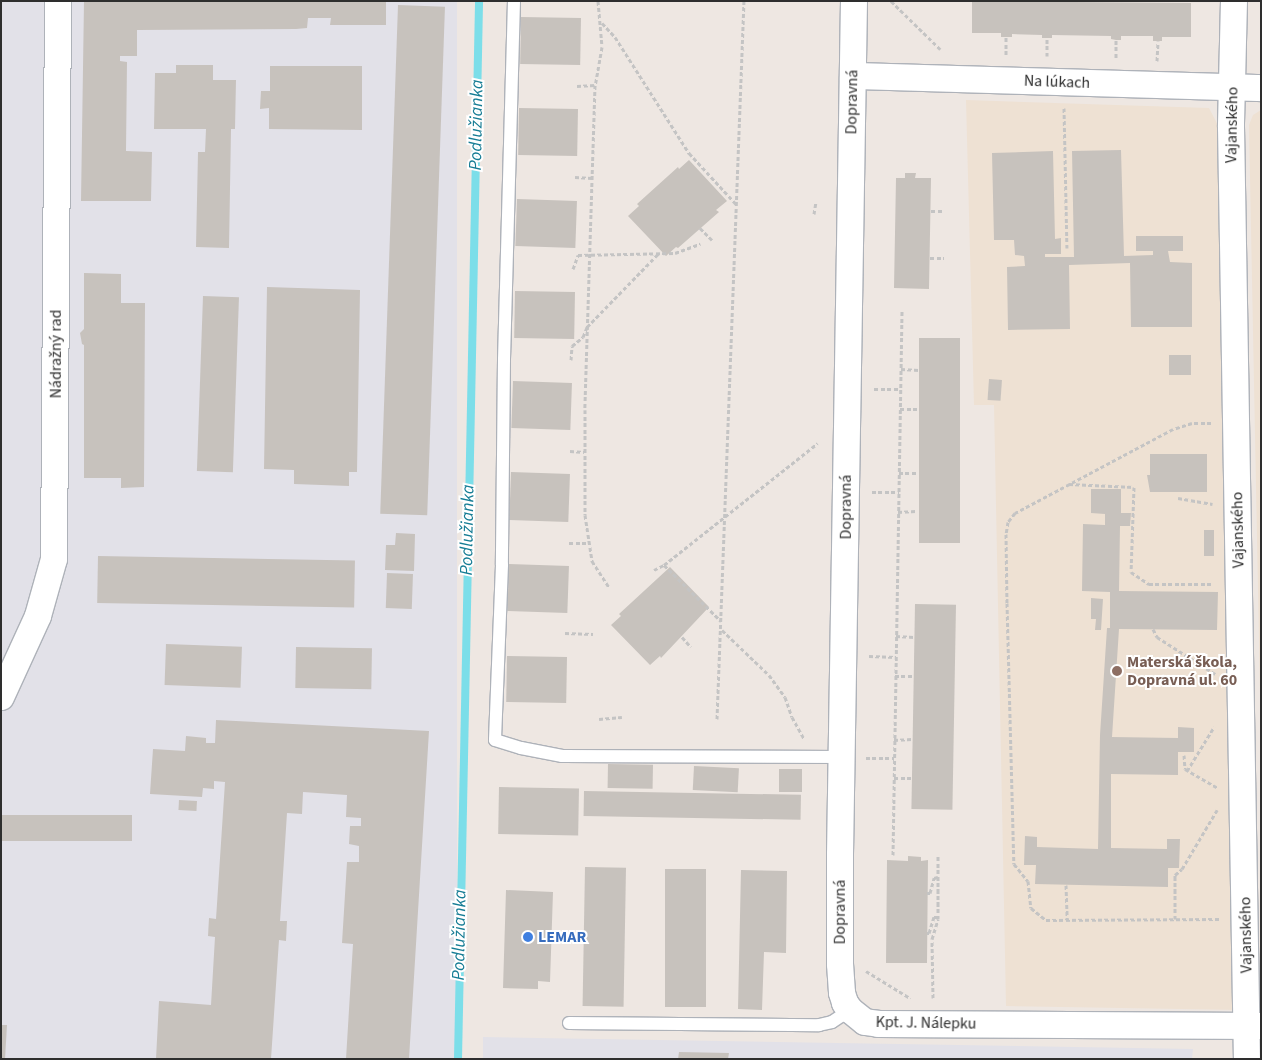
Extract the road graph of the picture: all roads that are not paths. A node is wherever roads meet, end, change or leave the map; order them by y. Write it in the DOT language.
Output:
graph roads {
  1 [pos="58,1"];
  2 [pos="514,1"];
  3 [pos="854,1"];
  4 [pos="1234,1"];
  5 [pos="853,76"];
  6 [pos="1233,88"];
  7 [pos="1261,88"];
  8 [pos="1,697"];
  9 [pos="843,757"];
  10 [pos="850,1010"];
  11 [pos="569,1023"];
  12 [pos="1254,1027"];
  13 [pos="1248,1059"];
  1 -- 8 [label="street, Nádražný rad"];
  2 -- 9 [label="lane"];
  3 -- 5 [label="street, Dopravná"];
  4 -- 6 [label="street, Vajanského"];
  5 -- 6 [label="street, Na lúkach"];
  5 -- 9 [label="street, Dopravná"];
  6 -- 7 [label="street, Na lúkach"];
  6 -- 12 [label="street, Vajanského"];
  9 -- 10 [label="street, Dopravná"];
  10 -- 11 [label="lane"];
  10 -- 12 [label="street, Kpt. J. Nálepku"];
  12 -- 13 [label="street, Vajanského"];
}
